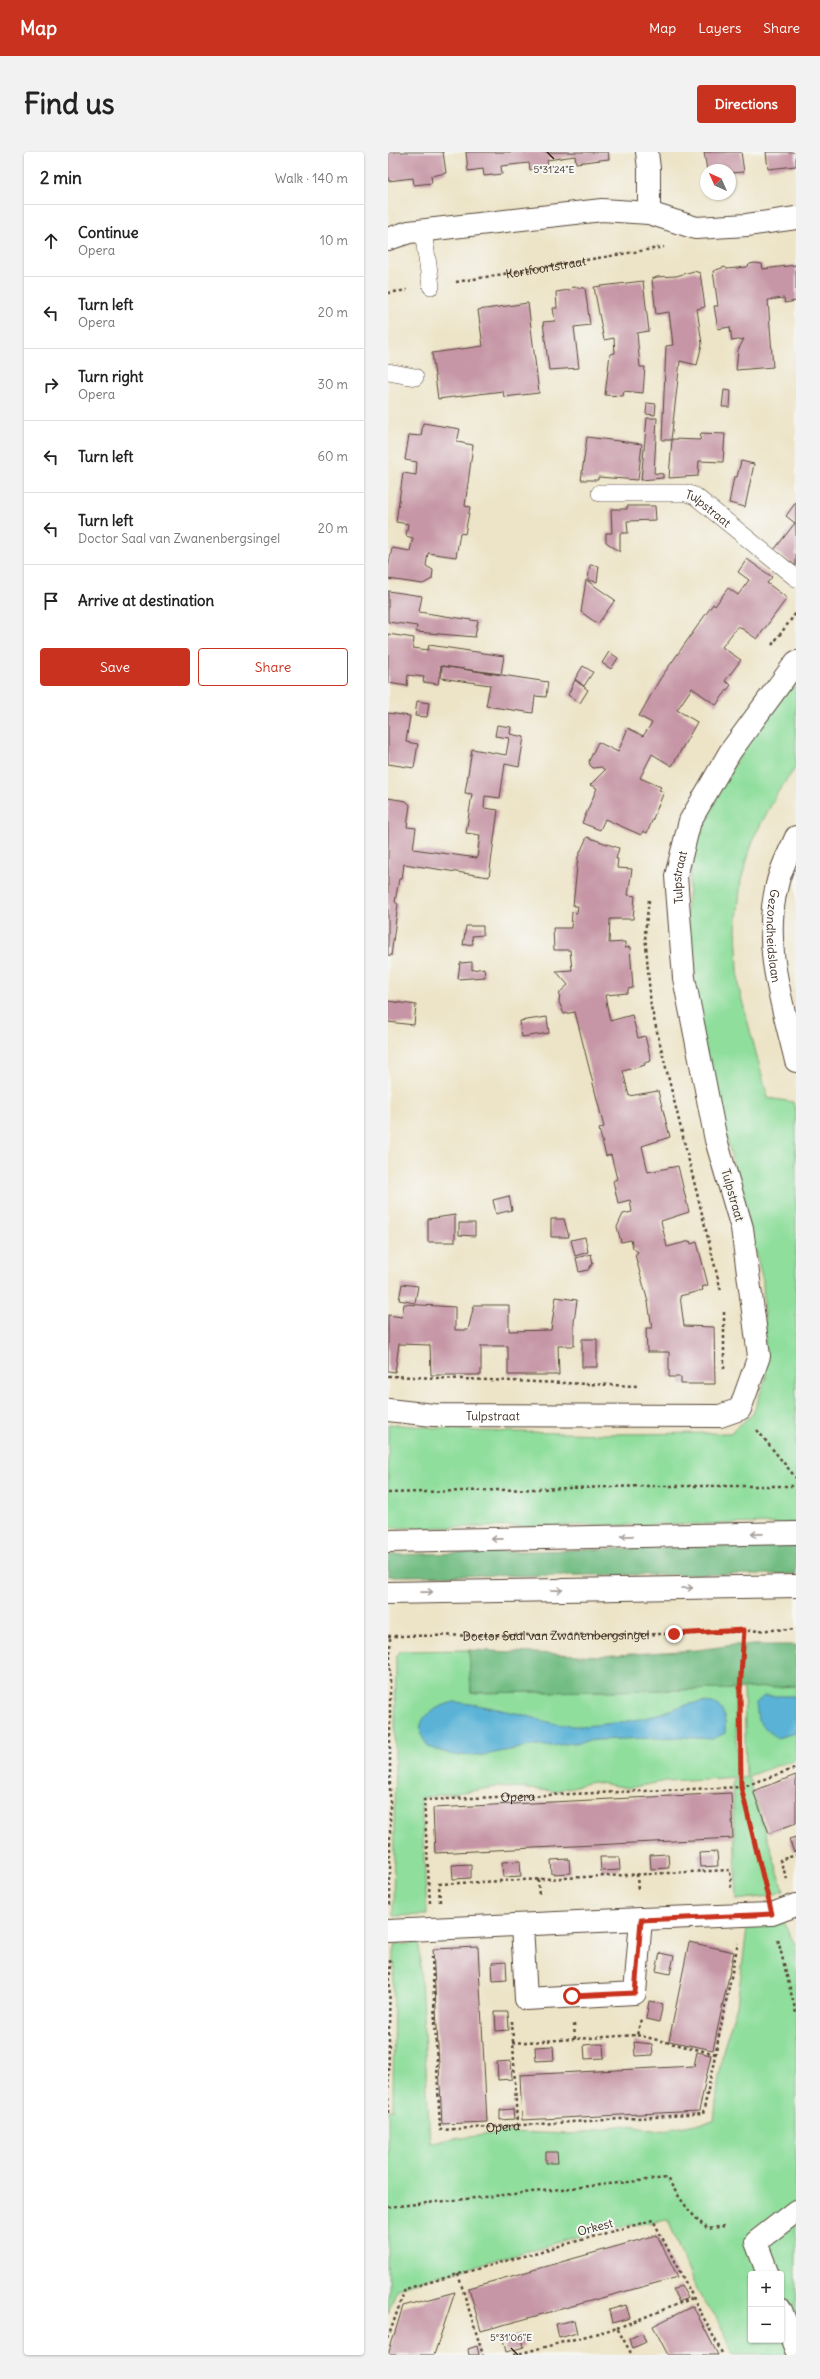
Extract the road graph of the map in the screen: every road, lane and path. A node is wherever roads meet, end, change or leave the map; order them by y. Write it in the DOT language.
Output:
graph roads {
  1 [pos="646,152"];
  2 [pos="649,214"];
  3 [pos="796,218"];
  4 [pos="696,228"];
  5 [pos="423,231"];
  6 [pos="388,239"];
  7 [pos="431,286"];
  8 [pos="388,293"];
  9 [pos="388,372"];
  10 [pos="415,378"];
  11 [pos="600,493"];
  12 [pos="796,578"];
  13 [pos="796,662"];
  14 [pos="796,837"];
  15 [pos="796,1061"];
  16 [pos="388,1376"];
  17 [pos="638,1386"];
  18 [pos="740,1408"];
  19 [pos="388,1410"];
  20 [pos="796,1478"];
  21 [pos="796,1486"];
  22 [pos="388,1493"];
  23 [pos="796,1533"];
  24 [pos="388,1541"];
  25 [pos="796,1586"];
  26 [pos="388,1593"];
  27 [pos="796,1629"];
  28 [pos="744,1630"];
  29 [pos="389,1636"];
  30 [pos="796,1768"];
  31 [pos="741,1787"];
  32 [pos="796,1855"];
  33 [pos="788,1882"];
  34 [pos="796,1905"];
  35 [pos="751,1914"];
  36 [pos="641,1920"];
  37 [pos="522,1925"];
  38 [pos="436,1929"];
  39 [pos="389,1931"];
  40 [pos="796,2013"];
  41 [pos="637,2035"];
  42 [pos="716,2054"];
  43 [pos="388,2113"];
  44 [pos="388,2207"];
  45 [pos="796,2211"];
  46 [pos="724,2226"];
  47 [pos="767,2271"];
  48 [pos="458,2274"];
  49 [pos="693,2298"];
  50 [pos="784,2318"];
  51 [pos="617,2328"];
  52 [pos="388,2338"];
  53 [pos="796,2350"];
  54 [pos="483,2355"];
  55 [pos="514,2355"];
  56 [pos="632,2355"];
  57 [pos="723,2355"];
  1 -- 2 [label="street"];
  2 -- 4 [label="street"];
  2 -- 5 [label="street"];
  3 -- 4 [label="street"];
  4 -- 7 [label="path, Kortfoortstraat"];
  5 -- 6 [label="street"];
  5 -- 7 [label="lane"];
  7 -- 8 [label="path, Kortfoortstraat"];
  9 -- 10 [label="lane"];
  11 -- 12 [label="lane, Tulpstraat"];
  13 -- 18 [label="street, Tulpstraat"];
  14 -- 15 [label="street, Gezondheidslaan"];
  16 -- 17 [label="path"];
  18 -- 19 [label="street, Tulpstraat"];
  18 -- 20 [label="path"];
  21 -- 22 [label="path"];
  23 -- 24 [label="street, one-way"];
  26 -- 25 [label="street, one-way"];
  27 -- 28 [label="path, Doctor Saal van Zwanenbergsingel"];
  28 -- 29 [label="path, Doctor Saal van Zwanenbergsingel"];
  28 -- 31 [label="path"];
  29 -- 39 [label="path"];
  30 -- 31 [label="path"];
  31 -- 35 [label="path"];
  31 -- 38 [label="path, Opera"];
  32 -- 33 [label="path"];
  34 -- 35 [label="street"];
  35 -- 36 [label="street"];
  35 -- 38 [label="path, Opera"];
  35 -- 40 [label="path"];
  35 -- 42 [label="path, Opera"];
  36 -- 37 [label="street"];
  36 -- 37 [label="street"];
  37 -- 38 [label="street"];
  38 -- 39 [label="street"];
  38 -- 42 [label="path, Opera"];
  39 -- 43 [label="path"];
  41 -- 42 [label="path"];
  44 -- 46 [label="path"];
  45 -- 47 [label="street"];
  48 -- 49 [label="path, Orkest"];
  48 -- 52 [label="path, Orkest"];
  48 -- 54 [label="path"];
  49 -- 51 [label="path"];
  49 -- 57 [label="path, Orkest"];
  50 -- 53 [label="street"];
  51 -- 55 [label="path"];
  51 -- 56 [label="path"];
}
